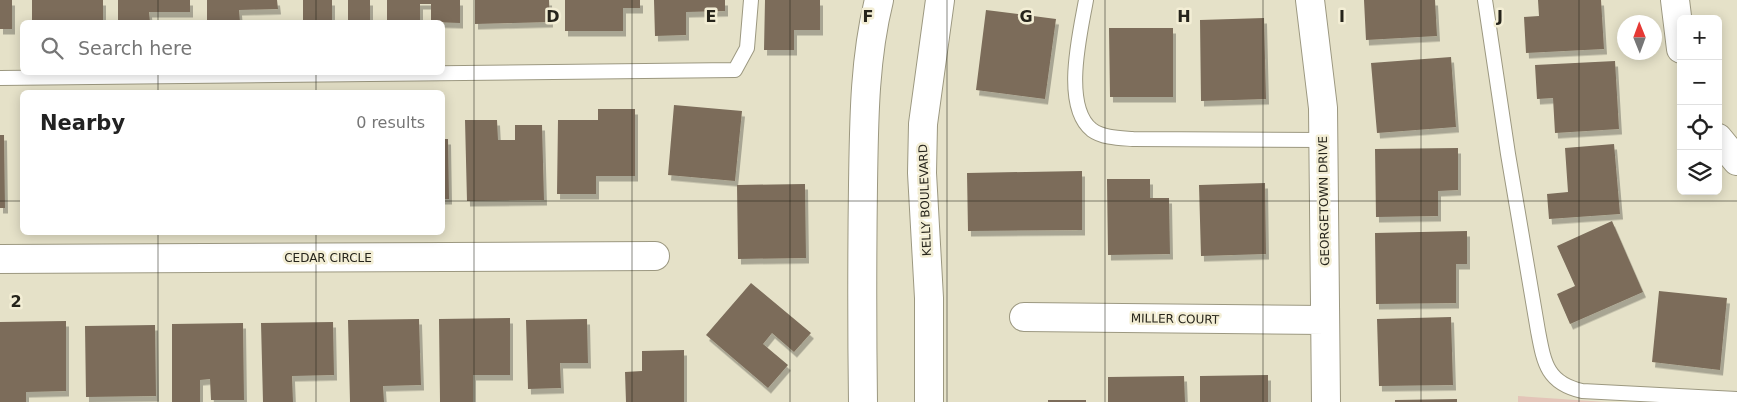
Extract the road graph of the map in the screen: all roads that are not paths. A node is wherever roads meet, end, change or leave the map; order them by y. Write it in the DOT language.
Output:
graph roads {
  1 [pos="751,0"];
  2 [pos="878,0"];
  3 [pos="940,0"];
  4 [pos="1086,0"];
  5 [pos="1310,0"];
  6 [pos="1485,0"];
  7 [pos="1675,0"];
  8 [pos="1677,16"];
  9 [pos="445,73"];
  10 [pos="276,75"];
  11 [pos="0,78"];
  12 [pos="1323,140"];
  13 [pos="1722,143"];
  14 [pos="1737,161"];
  15 [pos="655,256"];
  16 [pos="0,259"];
  17 [pos="1024,317"];
  18 [pos="1325,320"];
  19 [pos="1737,400"];
  20 [pos="863,402"];
  21 [pos="929,402"];
  22 [pos="1326,402"];
  1 -- 9 [label="lane"];
  2 -- 20 [label="street"];
  3 -- 21 [label="street, KELLY BOULEVARD"];
  4 -- 12 [label="lane"];
  5 -- 12 [label="street, GEORGETOWN DRIVE"];
  6 -- 19 [label="lane"];
  7 -- 8 [label="street"];
  10 -- 11 [label="lane"];
  12 -- 18 [label="street, GEORGETOWN DRIVE"];
  13 -- 14 [label="street"];
  15 -- 16 [label="street, CEDAR CIRCLE"];
  17 -- 18 [label="street, MILLER COURT"];
  18 -- 22 [label="street, GEORGETOWN DRIVE"];
}
